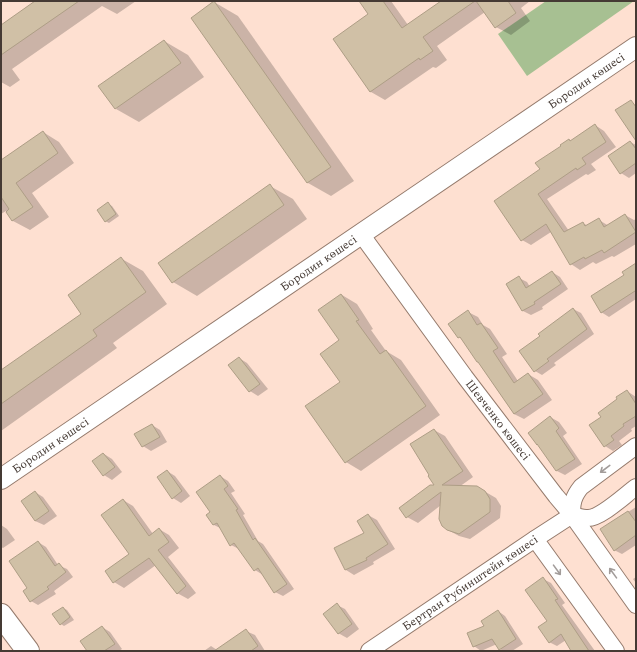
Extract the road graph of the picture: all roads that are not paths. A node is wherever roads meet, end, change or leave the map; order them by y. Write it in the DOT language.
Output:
graph roads {
  1 [pos="636,47"];
  2 [pos="361,234"];
  3 [pos="636,446"];
  4 [pos="1,479"];
  5 [pos="636,487"];
  6 [pos="572,515"];
  7 [pos="535,539"];
  8 [pos="636,605"];
  9 [pos="1,615"];
  10 [pos="28,651"];
  11 [pos="369,651"];
  12 [pos="616,651"];
  1 -- 2 [label="street, Бородин көшесі"];
  2 -- 4 [label="street, Бородин көшесі"];
  2 -- 6 [label="street, Шевченко көшесі"];
  3 -- 6 [label="street, one-way"];
  5 -- 6 [label="street"];
  6 -- 7 [label="street, Бертран Рубинштейн көшесі"];
  8 -- 6 [label="street, Шевченко көшесі, one-way"];
  7 -- 11 [label="street, Бертран Рубинштейн көшесі"];
  7 -- 12 [label="street, one-way"];
  9 -- 10 [label="main road"];
}
